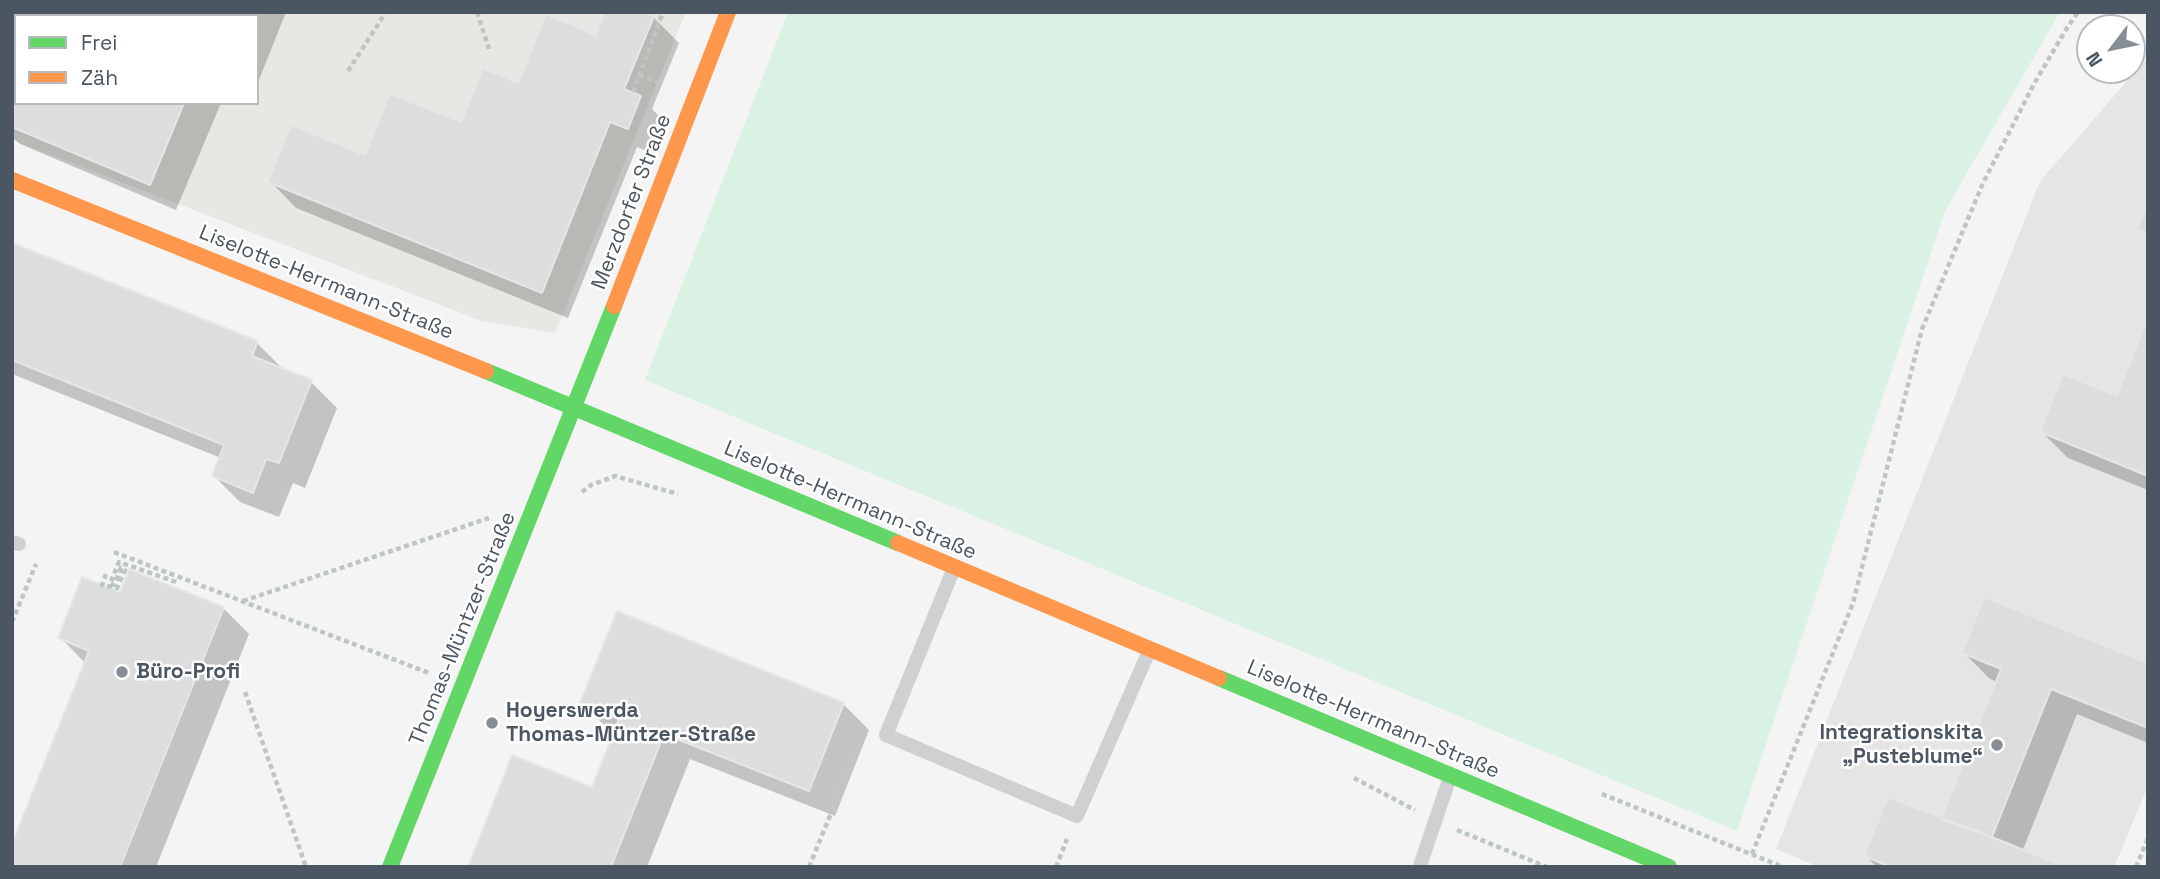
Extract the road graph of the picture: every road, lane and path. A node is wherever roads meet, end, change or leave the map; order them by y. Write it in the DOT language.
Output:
graph roads {
  1 [pos="386,12"];
  2 [pos="477,12"];
  3 [pos="663,12"];
  4 [pos="728,12"];
  5 [pos="2078,12"];
  6 [pos="490,52"];
  7 [pos="348,71"];
  8 [pos="639,75"];
  9 [pos="672,87"];
  10 [pos="633,92"];
  11 [pos="12,180"];
  12 [pos="575,407"];
  13 [pos="496,515"];
  14 [pos="114,552"];
  15 [pos="37,560"];
  16 [pos="954,568"];
  17 [pos="106,574"];
  18 [pos="176,582"];
  19 [pos="243,601"];
  20 [pos="12,622"];
  21 [pos="1150,650"];
  22 [pos="433,674"];
  23 [pos="244,692"];
  24 [pos="1450,775"];
  25 [pos="1597,793"];
  26 [pos="2148,838"];
  27 [pos="1752,854"];
  28 [pos="1420,866"];
  29 [pos="306,867"];
  30 [pos="390,867"];
  31 [pos="1669,867"];
  32 [pos="1783,867"];
  33 [pos="2136,867"];
  1 -- 7 [label="path"];
  2 -- 6 [label="path"];
  3 -- 8 [label="path"];
  4 -- 12 [label="street, Merzdorfer Straße"];
  5 -- 27 [label="path"];
  8 -- 9 [label="path"];
  8 -- 10 [label="path"];
  11 -- 12 [label="street, Liselotte-Herrmann-Straße"];
  12 -- 16 [label="street, Liselotte-Herrmann-Straße"];
  12 -- 30 [label="street, Thomas-Müntzer-Straße"];
  13 -- 19 [label="path"];
  14 -- 19 [label="path"];
  15 -- 20 [label="path"];
  16 -- 21 [label="street, Liselotte-Herrmann-Straße"];
  16 -- 21 [label="lane"];
  17 -- 18 [label="path"];
  19 -- 22 [label="path"];
  21 -- 24 [label="street, Liselotte-Herrmann-Straße"];
  23 -- 29 [label="path"];
  24 -- 28 [label="lane"];
  24 -- 31 [label="street, Liselotte-Herrmann-Straße"];
  25 -- 27 [label="path"];
  26 -- 33 [label="path"];
  27 -- 32 [label="path"];
}
